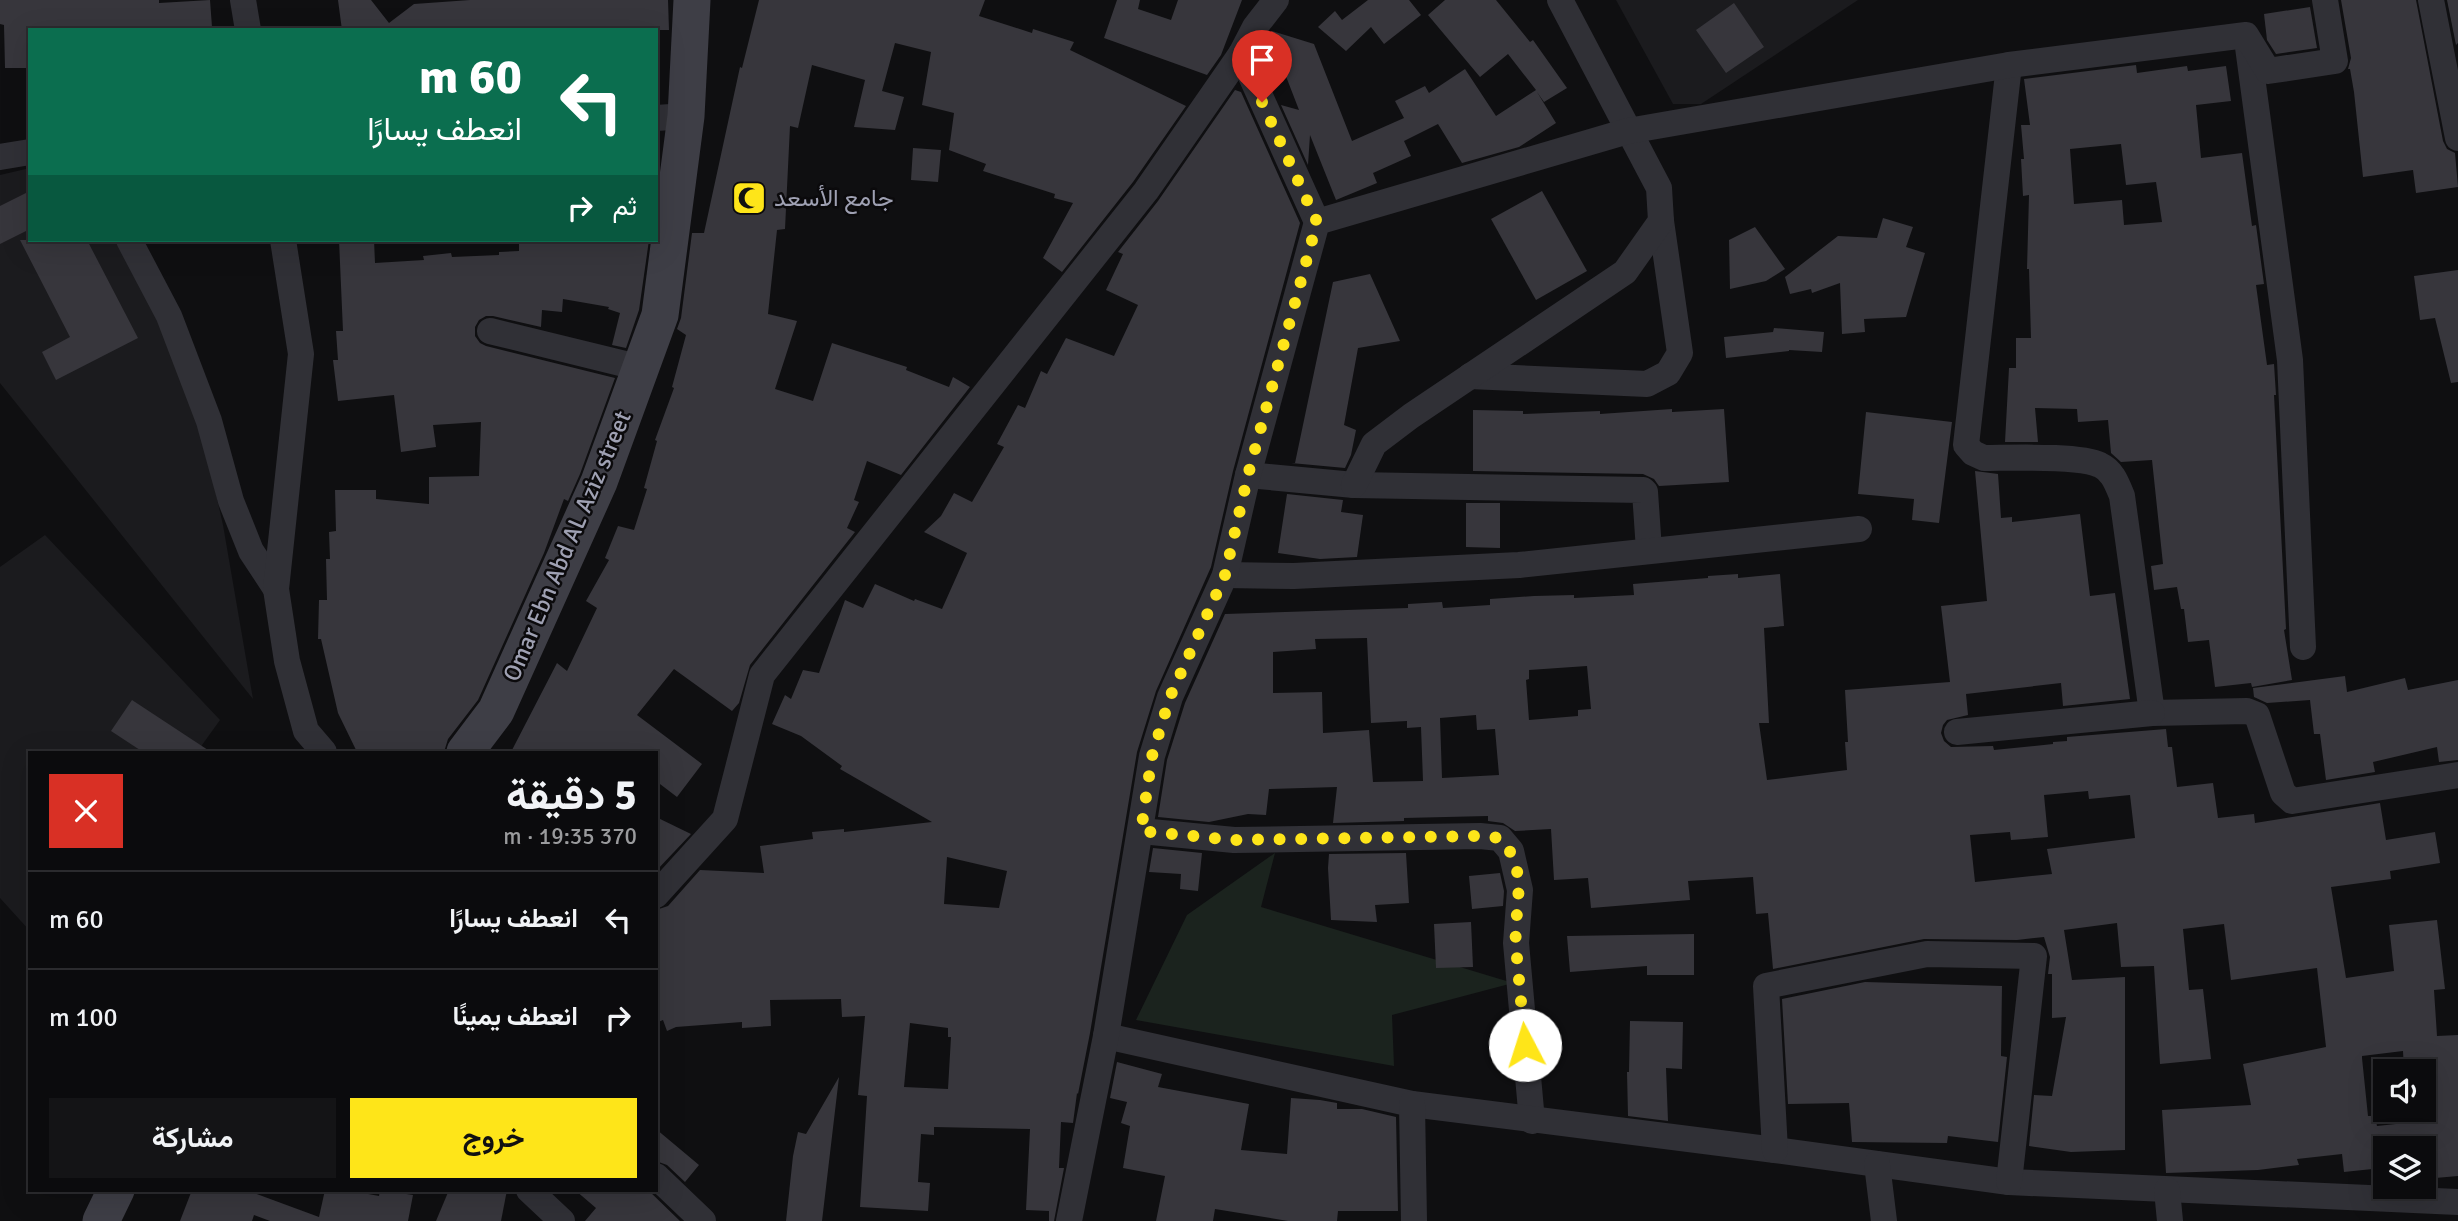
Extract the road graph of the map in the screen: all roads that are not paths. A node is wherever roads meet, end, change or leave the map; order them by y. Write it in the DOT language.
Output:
graph roads {
  1 [pos="243,0"];
  2 [pos="692,0"];
  3 [pos="1276,0"];
  4 [pos="1560,0"];
  5 [pos="2325,0"];
  6 [pos="2431,0"];
  7 [pos="248,28"];
  8 [pos="2246,35"];
  9 [pos="1241,54"];
  10 [pos="2008,65"];
  11 [pos="671,117"];
  12 [pos="1628,131"];
  13 [pos="2458,138"];
  14 [pos="28,152"];
  15 [pos="0,157"];
  16 [pos="1661,221"];
  17 [pos="1317,222"];
  18 [pos="131,242"];
  19 [pos="283,242"];
  20 [pos="491,331"];
  21 [pos="640,368"];
  22 [pos="1470,376"];
  23 [pos="1248,475"];
  24 [pos="1354,485"];
  25 [pos="1859,529"];
  26 [pos="1649,550"];
  27 [pos="1225,575"];
  28 [pos="276,589"];
  29 [pos="2303,647"];
  30 [pos="2152,713"];
  31 [pos="1957,732"];
  32 [pos="323,751"];
  33 [pos="466,751"];
  34 [pos="2458,775"];
  35 [pos="1141,831"];
  36 [pos="658,893"];
  37 [pos="1106,1036"];
  38 [pos="1412,1104"];
  39 [pos="1532,1121"];
  40 [pos="1775,1150"];
  41 [pos="1877,1164"];
  42 [pos="658,1178"];
  43 [pos="2009,1182"];
  44 [pos="2167,1189"];
  45 [pos="115,1192"];
  46 [pos="531,1192"];
  47 [pos="2458,1202"];
  48 [pos="101,1221"];
  49 [pos="562,1221"];
  50 [pos="703,1221"];
  51 [pos="1069,1221"];
  52 [pos="1414,1221"];
  53 [pos="1884,1221"];
  54 [pos="2170,1221"];
  1 -- 7 [label="street"];
  2 -- 11 [label="street, Omar Ebn Abd AL Aziz street"];
  3 -- 9 [label="street"];
  4 -- 12 [label="street"];
  5 -- 8 [label="street"];
  6 -- 13 [label="street"];
  8 -- 10 [label="street"];
  8 -- 29 [label="street"];
  9 -- 17 [label="street"];
  9 -- 36 [label="street"];
  10 -- 12 [label="street"];
  10 -- 30 [label="street"];
  11 -- 21 [label="street, Omar Ebn Abd AL Aziz street"];
  12 -- 16 [label="street"];
  12 -- 17 [label="street"];
  14 -- 15 [label="street"];
  16 -- 22 [label="street"];
  16 -- 22 [label="street"];
  17 -- 23 [label="street"];
  18 -- 28 [label="street"];
  19 -- 28 [label="street"];
  20 -- 21 [label="street"];
  21 -- 33 [label="street, Omar Ebn Abd AL Aziz street"];
  22 -- 24 [label="street"];
  23 -- 24 [label="street"];
  23 -- 27 [label="street"];
  24 -- 26 [label="street"];
  25 -- 26 [label="street"];
  26 -- 27 [label="street"];
  27 -- 35 [label="street"];
  28 -- 32 [label="street"];
  30 -- 31 [label="street"];
  30 -- 34 [label="street"];
  35 -- 37 [label="street"];
  35 -- 39 [label="street"];
  37 -- 38 [label="street"];
  37 -- 51 [label="street"];
  38 -- 39 [label="street"];
  38 -- 52 [label="street"];
  39 -- 40 [label="street"];
  40 -- 41 [label="street"];
  40 -- 43 [label="street"];
  41 -- 43 [label="street"];
  41 -- 53 [label="street"];
  42 -- 50 [label="street"];
  43 -- 44 [label="street"];
  44 -- 47 [label="street"];
  44 -- 54 [label="street"];
  45 -- 48 [label="street"];
  46 -- 49 [label="street"];
}
